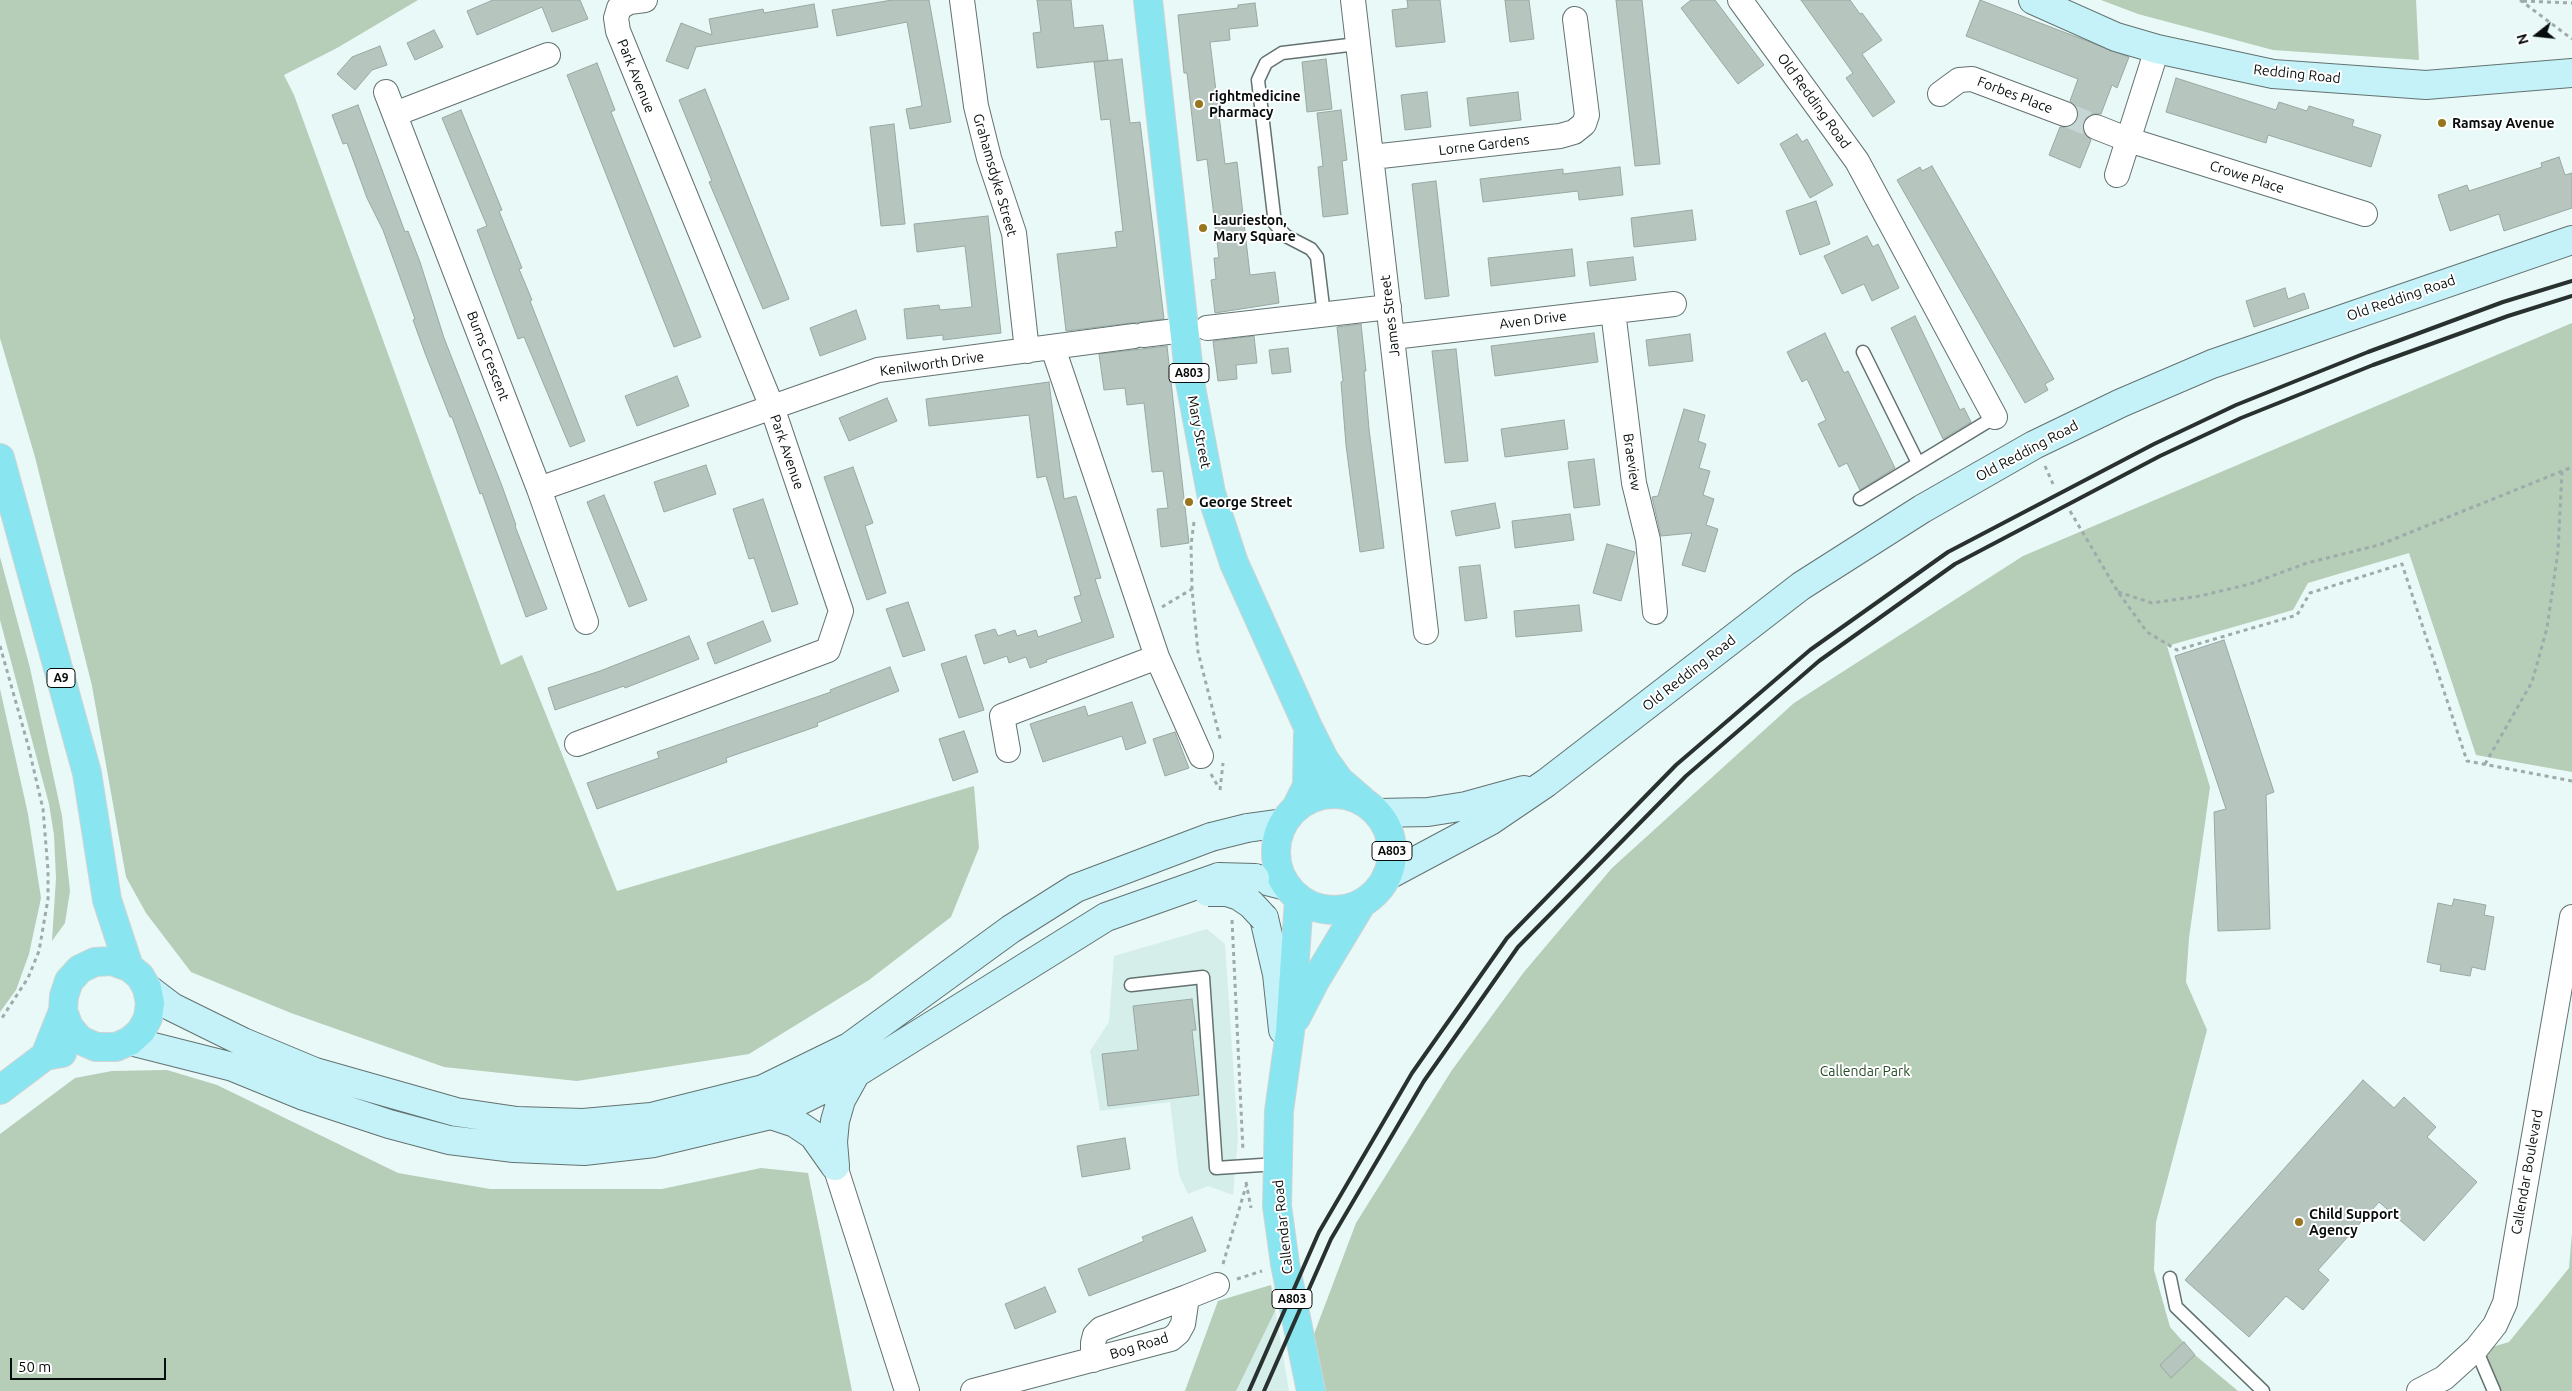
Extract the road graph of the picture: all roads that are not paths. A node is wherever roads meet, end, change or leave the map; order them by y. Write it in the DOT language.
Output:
graph roads {
  1 [pos="645,0"];
  2 [pos="962,0"];
  3 [pos="1148,0"];
  4 [pos="1353,0"];
  5 [pos="1740,0"];
  6 [pos="2033,0"];
  7 [pos="1575,19"];
  8 [pos="1358,44"];
  9 [pos="2157,49"];
  10 [pos="548,55"];
  11 [pos="2572,73"];
  12 [pos="386,92"];
  13 [pos="1940,94"];
  14 [pos="395,114"];
  15 [pos="2065,114"];
  16 [pos="2096,127"];
  17 [pos="2129,140"];
  18 [pos="1372,157"];
  19 [pos="2118,175"];
  20 [pos="2365,214"];
  21 [pos="2572,240"];
  22 [pos="1674,304"];
  23 [pos="1389,307"];
  24 [pos="1613,311"];
  25 [pos="1324,315"];
  26 [pos="1195,329"];
  27 [pos="1393,337"];
  28 [pos="1053,348"];
  29 [pos="1027,351"];
  30 [pos="1863,352"];
  31 [pos="772,407"];
  32 [pos="1995,417"];
  33 [pos="0,458"];
  34 [pos="1918,464"];
  35 [pos="539,489"];
  36 [pos="1860,499"];
  37 [pos="1655,612"];
  38 [pos="586,622"];
  39 [pos="1426,632"];
  40 [pos="1157,657"];
  41 [pos="1308,727"];
  42 [pos="577,744"];
  43 [pos="1008,750"];
  44 [pos="1216,752"];
  45 [pos="1546,784"];
  46 [pos="1370,807"];
  47 [pos="1290,814"];
  48 [pos="1387,876"];
  49 [pos="1213,884"];
  50 [pos="1293,893"];
  51 [pos="107,900"];
  52 [pos="1362,903"];
  53 [pos="2572,917"];
  54 [pos="94,962"];
  55 [pos="129,967"];
  56 [pos="1131,986"];
  57 [pos="147,988"];
  58 [pos="63,1012"];
  59 [pos="1290,1032"];
  60 [pos="130,1041"];
  61 [pos="96,1047"];
  62 [pos="45,1056"];
  63 [pos="1285,1066"];
  64 [pos="856,1073"];
  65 [pos="0,1090"];
  66 [pos="771,1116"];
  67 [pos="1277,1164"];
  68 [pos="836,1166"];
  69 [pos="2170,1278"];
  70 [pos="1217,1285"];
  71 [pos="1187,1297"];
  72 [pos="2476,1349"];
  73 [pos="1093,1360"];
  74 [pos="907,1391"];
  75 [pos="973,1391"];
  76 [pos="1311,1391"];
  77 [pos="2263,1391"];
  78 [pos="2419,1391"];
  79 [pos="2494,1391"];
  1 -- 31 [label="street, Park Avenue"];
  2 -- 29 [label="street, Grahamsdyke Street"];
  3 -- 26 [label="main road, Mary Street / A803"];
  4 -- 8 [label="street, James Street"];
  5 -- 32 [label="street, Old Redding Road"];
  6 -- 9 [label="main road, Redding Road"];
  7 -- 18 [label="street, Lorne Gardens"];
  8 -- 18 [label="street, James Street"];
  8 -- 25 [label="lane"];
  9 -- 11 [label="main road, Redding Road"];
  9 -- 17 [label="street"];
  10 -- 14 [label="street"];
  12 -- 14 [label="street, Burns Crescent"];
  13 -- 15 [label="street, Forbes Place"];
  14 -- 35 [label="street, Burns Crescent"];
  16 -- 17 [label="street"];
  17 -- 19 [label="street"];
  17 -- 20 [label="street, Crowe Place"];
  18 -- 23 [label="street, James Street"];
  21 -- 45 [label="main road, Old Redding Road"];
  22 -- 24 [label="street, Aven Drive"];
  23 -- 25 [label="street"];
  23 -- 27 [label="street, James Street"];
  24 -- 27 [label="street, Aven Drive"];
  24 -- 37 [label="street, Braeview"];
  25 -- 26 [label="street"];
  26 -- 28 [label="street, Kenilworth Drive"];
  26 -- 41 [label="main road, Mary Street / A803"];
  27 -- 39 [label="street, James Street"];
  28 -- 29 [label="street, Kenilworth Drive"];
  28 -- 40 [label="street"];
  29 -- 31 [label="street, Kenilworth Drive"];
  30 -- 34 [label="lane"];
  31 -- 35 [label="street, Kenilworth Drive"];
  31 -- 42 [label="street, Park Avenue"];
  32 -- 34 [label="lane"];
  33 -- 51 [label="main road, A9"];
  34 -- 36 [label="lane"];
  35 -- 38 [label="street, Burns Crescent"];
  40 -- 43 [label="street"];
  40 -- 44 [label="street"];
  41 -- 46 [label="main road, Mary Street / A803"];
  41 -- 47 [label="main road, Mary Street / A803"];
  45 -- 46 [label="main road, Old Redding Road"];
  45 -- 48 [label="main road, Old Redding Road"];
  46 -- 47 [label="main road"];
  46 -- 48 [label="main road, A803"];
  47 -- 50 [label="main road, A803"];
  47 -- 57 [label="main road, bridge"];
  48 -- 52 [label="main road, A803"];
  49 -- 50 [label="main road, bridge"];
  49 -- 63 [label="main road, bridge"];
  49 -- 64 [label="main road"];
  50 -- 52 [label="main road, A803"];
  50 -- 59 [label="main road, Callendar Road / A803"];
  51 -- 54 [label="main road, A9"];
  51 -- 55 [label="main road, A9"];
  52 -- 59 [label="main road, Callendar Road / A803"];
  53 -- 72 [label="street, Callendar Boulevard"];
  54 -- 55 [label="main road"];
  54 -- 58 [label="main road"];
  55 -- 57 [label="main road"];
  56 -- 67 [label="lane"];
  57 -- 60 [label="main road"];
  58 -- 61 [label="main road"];
  58 -- 62 [label="main road"];
  59 -- 63 [label="main road, Callendar Road / A803"];
  60 -- 61 [label="main road"];
  60 -- 66 [label="main road"];
  61 -- 62 [label="main road"];
  62 -- 65 [label="main road"];
  63 -- 67 [label="main road, Callendar Road / A803"];
  64 -- 66 [label="main road"];
  64 -- 68 [label="main road"];
  66 -- 68 [label="main road"];
  67 -- 76 [label="main road, Callendar Road / A803"];
  68 -- 74 [label="street"];
  69 -- 77 [label="lane"];
  70 -- 71 [label="street, Bog Road"];
  71 -- 73 [label="street, Bog Road"];
  71 -- 73 [label="street, Bog Road"];
  72 -- 78 [label="street, Callendar Boulevard"];
  72 -- 79 [label="lane"];
  73 -- 75 [label="street, Bog Road"];
}
